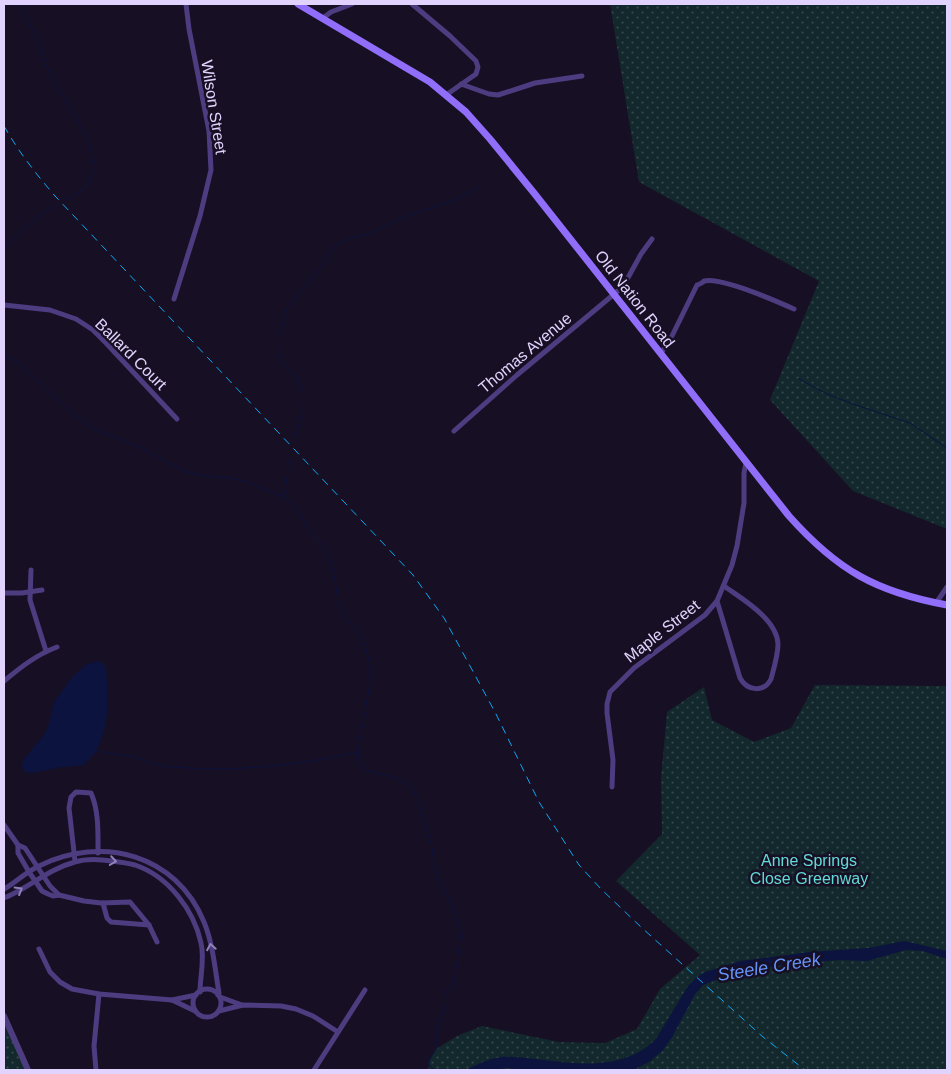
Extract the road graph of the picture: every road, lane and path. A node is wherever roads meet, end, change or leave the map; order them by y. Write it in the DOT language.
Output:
graph roads {
  1 [pos="186,4"];
  2 [pos="298,4"];
  3 [pos="352,4"];
  4 [pos="412,4"];
  5 [pos="323,18"];
  6 [pos="582,76"];
  7 [pos="461,84"];
  8 [pos="446,95"];
  9 [pos="652,239"];
  10 [pos="613,295"];
  11 [pos="174,299"];
  12 [pos="4,306"];
  13 [pos="794,309"];
  14 [pos="661,353"];
  15 [pos="177,419"];
  16 [pos="454,432"];
  17 [pos="746,463"];
  18 [pos="32,570"];
  19 [pos="724,586"];
  20 [pos="947,587"];
  21 [pos="42,590"];
  22 [pos="30,592"];
  23 [pos="4,593"];
  24 [pos="716,601"];
  25 [pos="936,603"];
  26 [pos="947,606"];
  27 [pos="57,647"];
  28 [pos="46,652"];
  29 [pos="4,681"];
  30 [pos="612,786"];
  31 [pos="4,825"];
  32 [pos="18,845"];
  33 [pos="98,851"];
  34 [pos="74,853"];
  35 [pos="98,858"];
  36 [pos="75,861"];
  37 [pos="38,866"];
  38 [pos="161,870"];
  39 [pos="29,872"];
  40 [pos="44,876"];
  41 [pos="157,877"];
  42 [pos="34,881"];
  43 [pos="4,889"];
  44 [pos="58,895"];
  45 [pos="4,898"];
  46 [pos="102,903"];
  47 [pos="149,925"];
  48 [pos="157,942"];
  49 [pos="39,950"];
  50 [pos="365,990"];
  51 [pos="99,994"];
  52 [pos="198,994"];
  53 [pos="219,996"];
  54 [pos="172,1000"];
  55 [pos="243,1005"];
  56 [pos="219,1010"];
  57 [pos="195,1011"];
  58 [pos="4,1016"];
  59 [pos="338,1032"];
  60 [pos="28,1070"];
  61 [pos="96,1070"];
  62 [pos="314,1070"];
  1 -- 11 [label="street, Wilson Street"];
  2 -- 5 [label="main road, Old Nation Road"];
  3 -- 5 [label="street"];
  4 -- 7 [label="street"];
  5 -- 8 [label="main road, Old Nation Road"];
  6 -- 7 [label="street"];
  7 -- 8 [label="street"];
  8 -- 10 [label="main road, Old Nation Road"];
  9 -- 10 [label="street, Thomas Avenue"];
  10 -- 14 [label="main road, Old Nation Road"];
  10 -- 16 [label="street, Thomas Avenue"];
  12 -- 15 [label="street, Ballard Court"];
  13 -- 14 [label="street"];
  14 -- 17 [label="main road, Old Nation Road"];
  17 -- 19 [label="street, Maple Street"];
  17 -- 25 [label="main road, Old Nation Road"];
  18 -- 22 [label="street"];
  19 -- 24 [label="street, Maple Street"];
  19 -- 24 [label="street"];
  20 -- 25 [label="street"];
  21 -- 22 [label="street"];
  22 -- 23 [label="street"];
  22 -- 28 [label="street"];
  24 -- 30 [label="street, Maple Street"];
  25 -- 26 [label="main road, Old Nation Road"];
  27 -- 28 [label="street"];
  28 -- 29 [label="street"];
  31 -- 32 [label="street"];
  32 -- 37 [label="street"];
  32 -- 39 [label="street"];
  33 -- 34 [label="street"];
  33 -- 34 [label="street"];
  33 -- 35 [label="street"];
  33 -- 38 [label="street"];
  34 -- 36 [label="street"];
  34 -- 37 [label="street"];
  35 -- 36 [label="street"];
  35 -- 41 [label="street, one-way"];
  36 -- 40 [label="street"];
  37 -- 39 [label="street"];
  37 -- 40 [label="street"];
  38 -- 41 [label="street"];
  53 -- 38 [label="street, one-way"];
  39 -- 42 [label="street"];
  39 -- 43 [label="street"];
  40 -- 42 [label="street"];
  40 -- 44 [label="street"];
  41 -- 52 [label="street"];
  42 -- 44 [label="street"];
  45 -- 42 [label="street, one-way"];
  44 -- 46 [label="street"];
  46 -- 47 [label="street"];
  46 -- 47 [label="street"];
  47 -- 48 [label="street"];
  49 -- 51 [label="street"];
  50 -- 59 [label="street"];
  51 -- 54 [label="street"];
  51 -- 61 [label="street"];
  52 -- 53 [label="street"];
  52 -- 54 [label="street"];
  52 -- 57 [label="street"];
  53 -- 55 [label="street"];
  53 -- 56 [label="street"];
  54 -- 57 [label="street"];
  55 -- 56 [label="street"];
  55 -- 59 [label="street"];
  56 -- 57 [label="street"];
  58 -- 60 [label="street"];
  59 -- 62 [label="street"];
}
